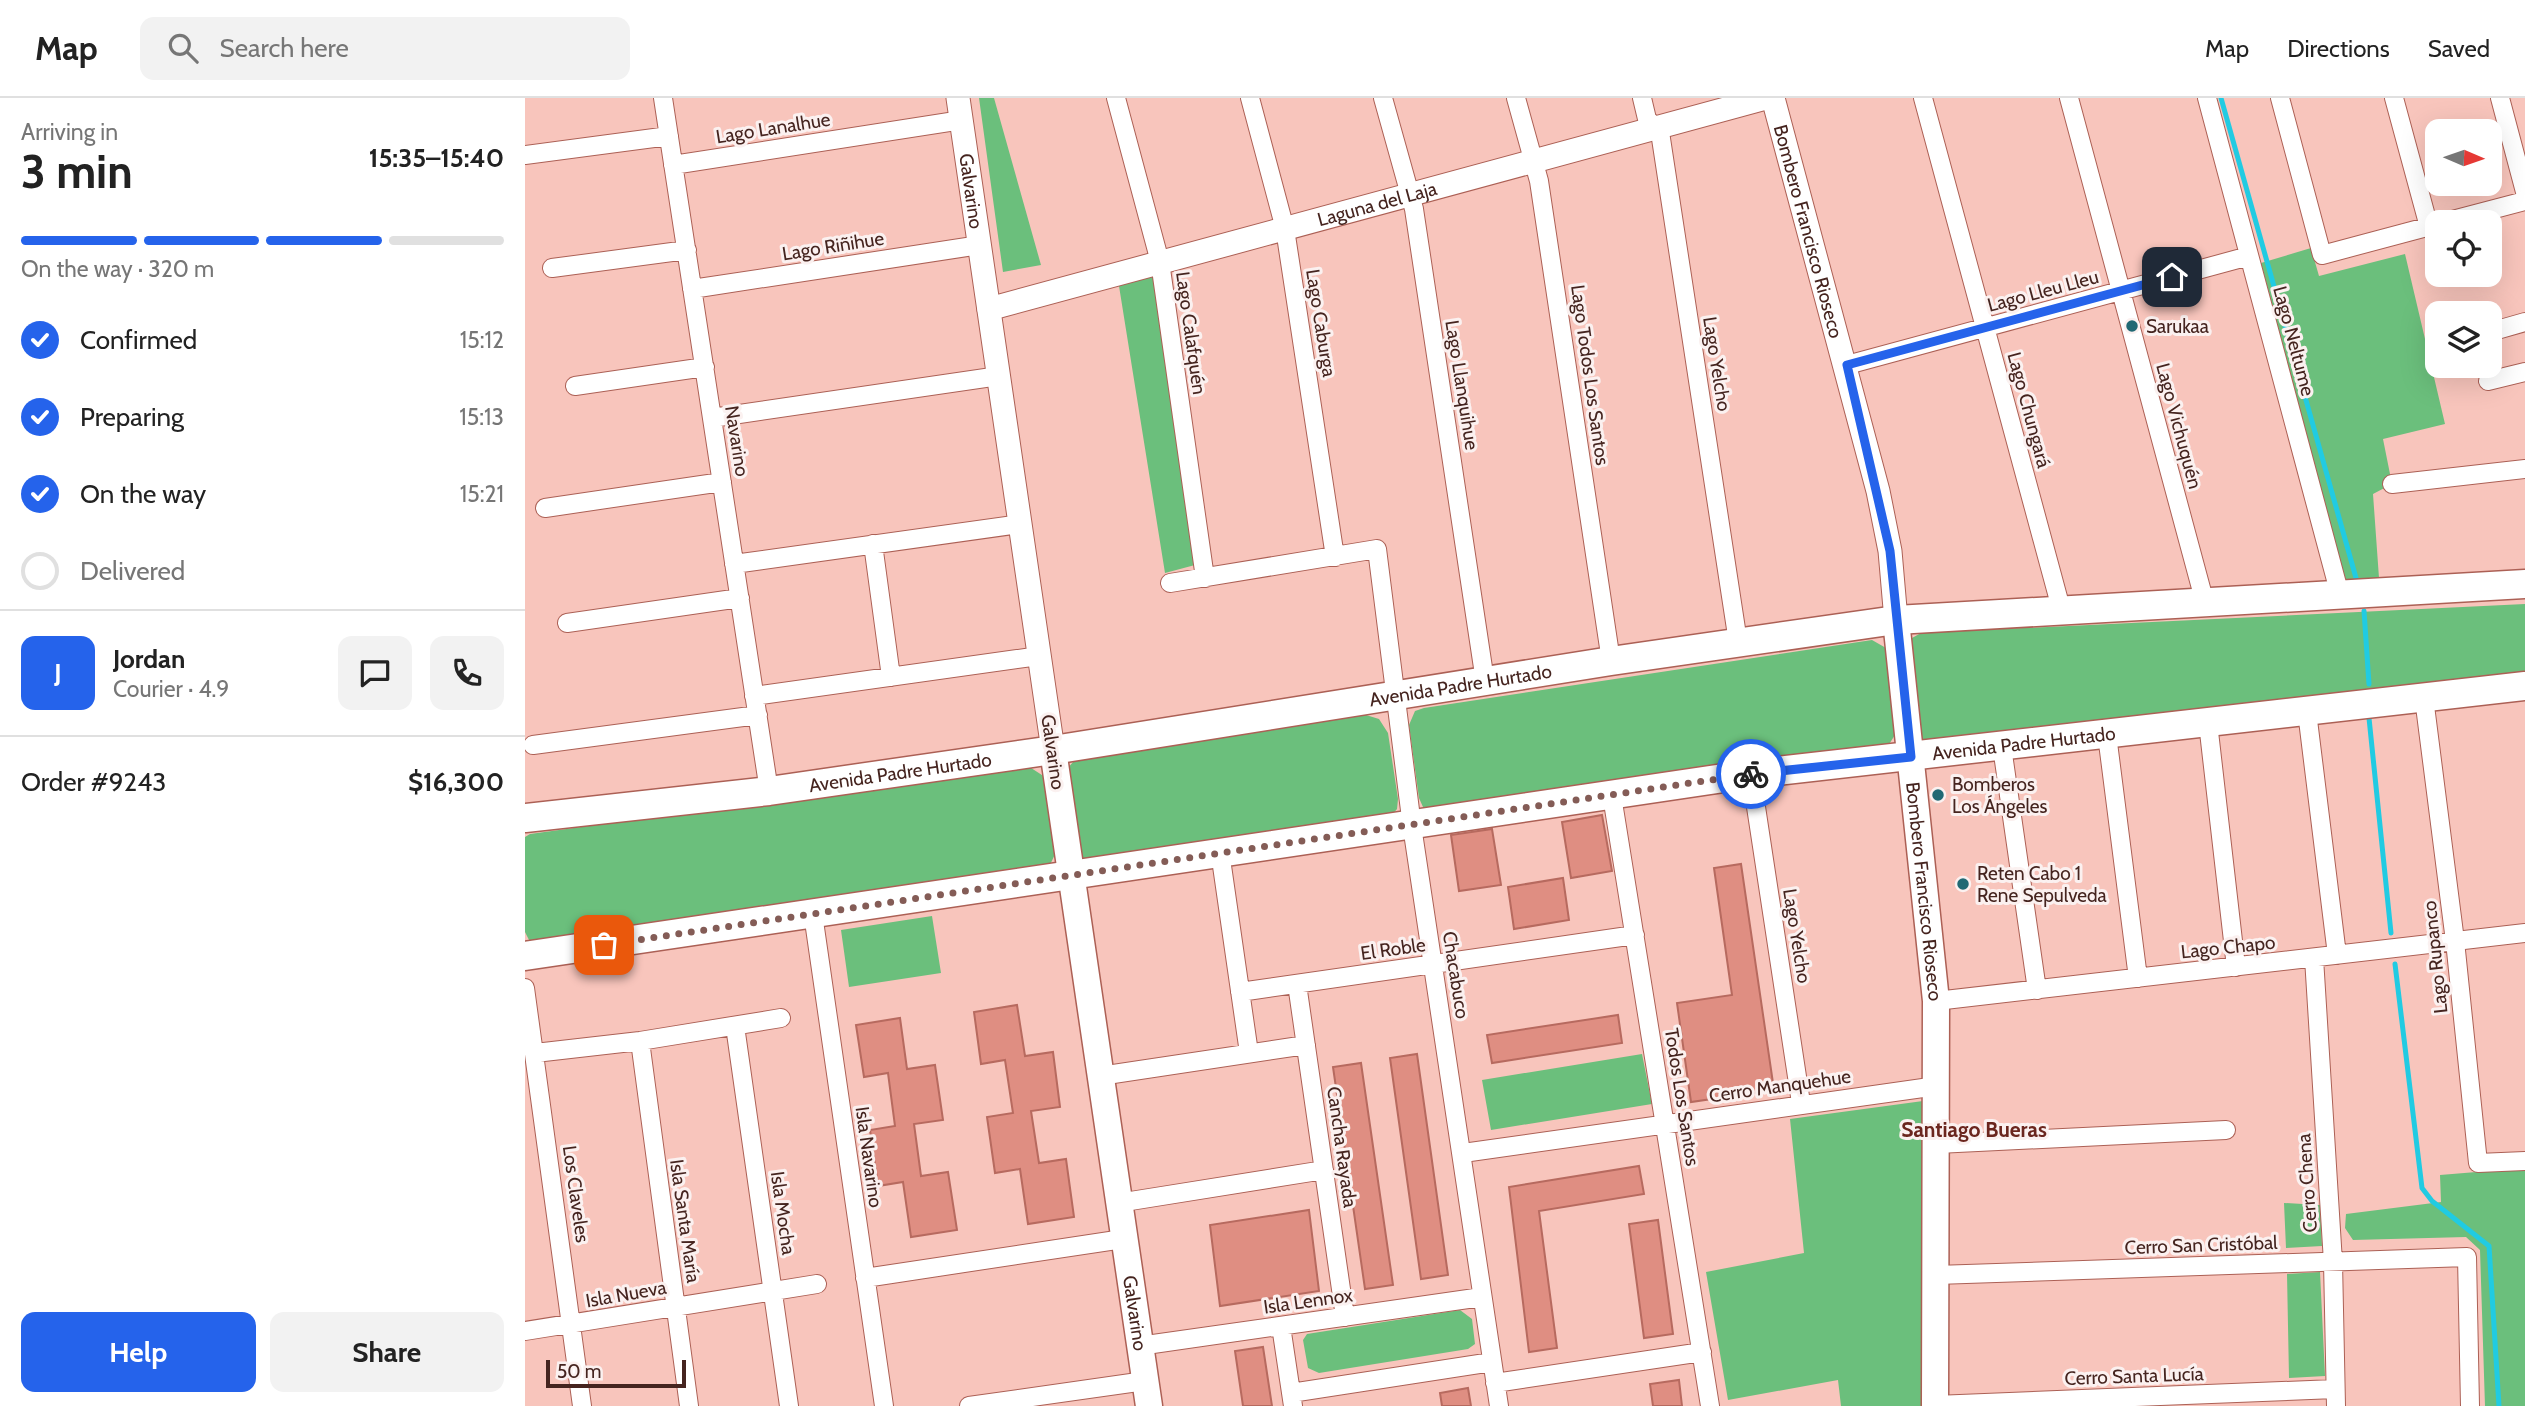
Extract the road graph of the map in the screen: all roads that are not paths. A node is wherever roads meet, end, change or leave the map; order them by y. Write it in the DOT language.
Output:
graph roads {
  1 [pos="663,98"];
  2 [pos="1116,98"];
  3 [pos="1250,98"];
  4 [pos="1383,98"];
  5 [pos="1516,98"];
  6 [pos="1642,98"];
  7 [pos="1766,98"];
  8 [pos="1773,98"];
  9 [pos="1923,98"];
  10 [pos="2069,98"];
  11 [pos="2207,98"];
  12 [pos="2280,98"];
  13 [pos="2394,98"];
  14 [pos="2500,98"];
  15 [pos="960,109"];
  16 [pos="1656,128"];
  17 [pos="669,136"];
  18 [pos="525,155"];
  19 [pos="1534,161"];
  20 [pos="673,165"];
  21 [pos="2525,192"];
  22 [pos="1409,195"];
  23 [pos="2525,201"];
  24 [pos="2432,210"];
  25 [pos="2491,210"];
  26 [pos="2425,227"];
  27 [pos="1285,229"];
  28 [pos="980,245"];
  29 [pos="687,250"];
  30 [pos="2249,256"];
  31 [pos="1160,262"];
  32 [pos="552,268"];
  33 [pos="692,289"];
  34 [pos="2121,291"];
  35 [pos="989,309"];
  36 [pos="2525,322"];
  37 [pos="1985,328"];
  38 [pos="2502,329"];
  39 [pos="1847,365"];
  40 [pos="705,368"];
  41 [pos="2525,372"];
  42 [pos="999,376"];
  43 [pos="2488,382"];
  44 [pos="575,386"];
  45 [pos="712,418"];
  46 [pos="2525,469"];
  47 [pos="722,482"];
  48 [pos="2392,484"];
  49 [pos="545,509"];
  50 [pos="1020,524"];
  51 [pos="873,544"];
  52 [pos="1335,557"];
  53 [pos="734,564"];
  54 [pos="1205,578"];
  55 [pos="1170,583"];
  56 [pos="2525,584"];
  57 [pos="2340,595"];
  58 [pos="740,598"];
  59 [pos="2205,603"];
  60 [pos="2061,612"];
  61 [pos="1896,620"];
  62 [pos="567,624"];
  63 [pos="1738,642"];
  64 [pos="1039,656"];
  65 [pos="1611,661"];
  66 [pos="891,677"];
  67 [pos="1485,681"];
  68 [pos="2525,686"];
  69 [pos="754,696"];
  70 [pos="1396,696"];
  71 [pos="2424,698"];
  72 [pos="2307,712"];
  73 [pos="758,715"];
  74 [pos="2209,723"];
  75 [pos="2107,735"];
  76 [pos="533,745"];
  77 [pos="2002,747"];
  78 [pos="1053,750"];
  79 [pos="1911,757"];
  80 [pos="1751,774"];
  81 [pos="769,790"];
  82 [pos="1612,796"];
  83 [pos="525,818"];
  84 [pos="1412,826"];
  85 [pos="1220,852"];
  86 [pos="1071,877"];
  87 [pos="813,914"];
  88 [pos="2525,933"];
  89 [pos="1635,934"];
  90 [pos="2455,941"];
  91 [pos="2337,955"];
  92 [pos="525,956"];
  93 [pos="2314,958"];
  94 [pos="1433,965"];
  95 [pos="2236,967"];
  96 [pos="2138,978"];
  97 [pos="1297,984"];
  98 [pos="525,988"];
  99 [pos="2037,990"];
  100 [pos="1240,992"];
  101 [pos="1936,1001"];
  102 [pos="781,1018"];
  103 [pos="735,1026"];
  104 [pos="640,1041"];
  105 [pos="1306,1045"];
  106 [pos="535,1053"];
  107 [pos="1249,1053"];
  108 [pos="1100,1076"];
  109 [pos="532,1080"];
  110 [pos="1937,1086"];
  111 [pos="1801,1104"];
  112 [pos="1666,1123"];
  113 [pos="2226,1130"];
  114 [pos="1937,1144"];
  115 [pos="1463,1153"];
  116 [pos="2525,1161"];
  117 [pos="1324,1170"];
  118 [pos="1118,1203"];
  119 [pos="1123,1239"];
  120 [pos="2333,1262"];
  121 [pos="1936,1275"];
  122 [pos="865,1278"];
  123 [pos="817,1284"];
  124 [pos="773,1291"];
  125 [pos="1482,1297"];
  126 [pos="675,1307"];
  127 [pos="1345,1317"];
  128 [pos="572,1324"];
  129 [pos="1281,1326"];
  130 [pos="525,1331"];
  131 [pos="1139,1346"];
  132 [pos="1702,1352"];
  133 [pos="1492,1362"];
  134 [pos="1495,1383"];
  135 [pos="1147,1393"];
  136 [pos="2336,1398"];
  137 [pos="1292,1399"];
  138 [pos="1935,1405"];
  139 [pos="582,1406"];
  140 [pos="689,1406"];
  141 [pos="789,1406"];
  142 [pos="884,1406"];
  143 [pos="969,1406"];
  144 [pos="1499,1406"];
  145 [pos="1710,1406"];
  146 [pos="2470,1406"];
  1 -- 17 [label="street, Navarino"];
  2 -- 31 [label="street, Lago Calafquén"];
  3 -- 27 [label="street, Lago Caburga"];
  4 -- 22 [label="street, Lago Llanquihue"];
  5 -- 19 [label="street, Lago Todos Los Santos"];
  6 -- 16 [label="street, Lago Yelcho"];
  7 -- 16 [label="street, Laguna del Laja"];
  8 -- 39 [label="street, Bombero Francisco Rioseco"];
  9 -- 37 [label="street, Lago Chungará"];
  10 -- 34 [label="street, Lago Vichuquén"];
  11 -- 30 [label="street, Lago Neltume"];
  12 -- 26 [label="street"];
  13 -- 24 [label="street"];
  14 -- 21 [label="street"];
  15 -- 20 [label="street, Lago Lanalhue"];
  15 -- 28 [label="street, Galvarino"];
  16 -- 19 [label="street, Laguna del Laja"];
  16 -- 63 [label="street, Lago Yelcho"];
  17 -- 18 [label="street"];
  17 -- 20 [label="street, Navarino"];
  19 -- 22 [label="street, Laguna del Laja"];
  19 -- 65 [label="street, Lago Todos Los Santos"];
  20 -- 29 [label="street, Navarino"];
  22 -- 27 [label="street, Laguna del Laja"];
  22 -- 67 [label="street, Lago Llanquihue"];
  23 -- 25 [label="street"];
  27 -- 31 [label="street, Laguna del Laja"];
  27 -- 52 [label="street, Lago Caburga"];
  28 -- 33 [label="street, Lago Riñihue"];
  28 -- 35 [label="street, Galvarino"];
  29 -- 32 [label="street"];
  29 -- 33 [label="street, Navarino"];
  30 -- 34 [label="street, Lago Lleu Lleu"];
  30 -- 57 [label="street, Lago Neltume"];
  31 -- 35 [label="street, Laguna del Laja"];
  31 -- 54 [label="street, Lago Calafquén"];
  33 -- 40 [label="street, Navarino"];
  34 -- 37 [label="street, Lago Lleu Lleu"];
  34 -- 59 [label="street, Lago Vichuquén"];
  35 -- 42 [label="street, Galvarino"];
  36 -- 38 [label="street"];
  37 -- 39 [label="street, Lago Lleu Lleu"];
  37 -- 60 [label="street, Lago Chungará"];
  39 -- 61 [label="street, Bombero Francisco Rioseco"];
  40 -- 44 [label="street"];
  40 -- 45 [label="street, Navarino"];
  41 -- 43 [label="street"];
  42 -- 45 [label="street"];
  42 -- 50 [label="street, Galvarino"];
  45 -- 47 [label="street, Navarino"];
  46 -- 48 [label="street"];
  47 -- 49 [label="street"];
  47 -- 53 [label="street, Navarino"];
  50 -- 51 [label="street"];
  50 -- 64 [label="street, Galvarino"];
  51 -- 53 [label="street"];
  51 -- 66 [label="street"];
  52 -- 54 [label="street"];
  52 -- 70 [label="street, Chacabuco"];
  53 -- 58 [label="street, Navarino"];
  54 -- 55 [label="street"];
  56 -- 57 [label="main road, Avenida Padre Hurtado"];
  57 -- 59 [label="main road, Avenida Padre Hurtado"];
  58 -- 62 [label="street"];
  58 -- 69 [label="street, Navarino"];
  59 -- 60 [label="main road, Avenida Padre Hurtado"];
  60 -- 61 [label="main road, Avenida Padre Hurtado"];
  61 -- 63 [label="main road, Avenida Padre Hurtado"];
  61 -- 79 [label="main road, Bombero Francisco Rioseco"];
  63 -- 65 [label="main road, Avenida Padre Hurtado"];
  64 -- 66 [label="street"];
  64 -- 78 [label="street, Galvarino"];
  65 -- 67 [label="main road, Avenida Padre Hurtado"];
  66 -- 69 [label="street"];
  67 -- 70 [label="main road, Avenida Padre Hurtado"];
  68 -- 71 [label="main road, Avenida Padre Hurtado"];
  69 -- 73 [label="street, Navarino"];
  70 -- 78 [label="main road, Avenida Padre Hurtado"];
  70 -- 84 [label="street, Chacabuco"];
  71 -- 72 [label="main road, Avenida Padre Hurtado"];
  71 -- 90 [label="street, Lago Rupanco"];
  72 -- 74 [label="main road, Avenida Padre Hurtado"];
  72 -- 91 [label="street"];
  73 -- 76 [label="street"];
  73 -- 81 [label="street, Navarino"];
  74 -- 75 [label="main road, Avenida Padre Hurtado"];
  74 -- 95 [label="street"];
  75 -- 77 [label="main road, Avenida Padre Hurtado"];
  75 -- 96 [label="street"];
  77 -- 79 [label="main road, Avenida Padre Hurtado"];
  77 -- 99 [label="street"];
  78 -- 81 [label="main road, Avenida Padre Hurtado"];
  78 -- 86 [label="main road, Galvarino"];
  79 -- 80 [label="main road, Avenida Padre Hurtado"];
  79 -- 101 [label="main road, Bombero Francisco Rioseco"];
  80 -- 82 [label="main road, Avenida Padre Hurtado"];
  80 -- 111 [label="street, Lago Yelcho"];
  81 -- 83 [label="main road, Avenida Padre Hurtado"];
  82 -- 84 [label="main road, Avenida Padre Hurtado"];
  82 -- 89 [label="street, Todos Los Santos"];
  84 -- 85 [label="main road, Avenida Padre Hurtado"];
  84 -- 94 [label="street, Chacabuco"];
  85 -- 86 [label="main road, Avenida Padre Hurtado"];
  85 -- 100 [label="street"];
  86 -- 87 [label="main road, Avenida Padre Hurtado"];
  86 -- 108 [label="main road, Galvarino"];
  87 -- 92 [label="main road, Avenida Padre Hurtado"];
  87 -- 122 [label="street, Isla Navarino"];
  88 -- 90 [label="street, Lago Chapo"];
  89 -- 94 [label="street, El Roble"];
  89 -- 112 [label="street, Todos Los Santos"];
  90 -- 91 [label="street, Lago Chapo"];
  90 -- 116 [label="street, Lago Rupanco"];
  91 -- 93 [label="street, Lago Chapo"];
  93 -- 95 [label="street, Lago Chapo"];
  93 -- 120 [label="street, Cerro Chena"];
  94 -- 97 [label="street, El Roble"];
  94 -- 115 [label="street, Chacabuco"];
  95 -- 96 [label="street, Lago Chapo"];
  96 -- 99 [label="street, Lago Chapo"];
  97 -- 100 [label="street, El Roble"];
  97 -- 105 [label="street, Cancha Rayada"];
  98 -- 106 [label="street, Los Claveles"];
  99 -- 101 [label="street, Lago Chapo"];
  100 -- 107 [label="street"];
  101 -- 110 [label="main road, Bombero Francisco Rioseco"];
  102 -- 103 [label="street"];
  103 -- 104 [label="street"];
  103 -- 124 [label="street, Isla Mocha"];
  104 -- 106 [label="street"];
  104 -- 126 [label="street, Isla Santa María"];
  105 -- 107 [label="street"];
  105 -- 117 [label="street, Cancha Rayada"];
  106 -- 109 [label="street, Los Claveles"];
  107 -- 108 [label="street"];
  108 -- 118 [label="main road, Galvarino"];
  109 -- 128 [label="street, Los Claveles"];
  110 -- 111 [label="street, Cerro Manquehue"];
  110 -- 114 [label="main road, Bombero Francisco Rioseco"];
  111 -- 112 [label="street, Cerro Manquehue"];
  112 -- 115 [label="street, Cerro Manquehue"];
  112 -- 132 [label="street, Todos Los Santos"];
  113 -- 114 [label="street"];
  114 -- 121 [label="main road, Bombero Francisco Rioseco"];
  115 -- 125 [label="street, Chacabuco"];
  117 -- 118 [label="street"];
  117 -- 127 [label="street, Cancha Rayada"];
  118 -- 119 [label="main road, Galvarino"];
  119 -- 122 [label="street"];
  119 -- 131 [label="main road, Galvarino"];
  120 -- 121 [label="street, Cerro San Cristóbal"];
  120 -- 136 [label="street, Cerro Chena"];
  120 -- 146 [label="street, Cerro San Cristóbal"];
  121 -- 138 [label="main road, Bombero Francisco Rioseco"];
  122 -- 142 [label="street, Isla Navarino"];
  123 -- 124 [label="street, Isla Nueva"];
  124 -- 126 [label="street, Isla Nueva"];
  124 -- 141 [label="street, Isla Mocha"];
  125 -- 127 [label="street, Isla Lennox"];
  125 -- 133 [label="street, Chacabuco"];
  126 -- 128 [label="street, Isla Nueva"];
  126 -- 140 [label="street, Isla Santa María"];
  127 -- 129 [label="street, Isla Lennox"];
  128 -- 130 [label="street, Isla Nueva"];
  128 -- 139 [label="street, Los Claveles"];
  129 -- 131 [label="street, Isla Lennox"];
  129 -- 137 [label="street"];
  131 -- 135 [label="main road, Galvarino"];
  132 -- 134 [label="street"];
  132 -- 145 [label="street, Todos Los Santos"];
  133 -- 134 [label="street, Chacabuco"];
  133 -- 137 [label="street"];
  134 -- 144 [label="street, Chacabuco"];
  135 -- 143 [label="street"];
  136 -- 138 [label="street, Cerro Santa Lucía"];
}
